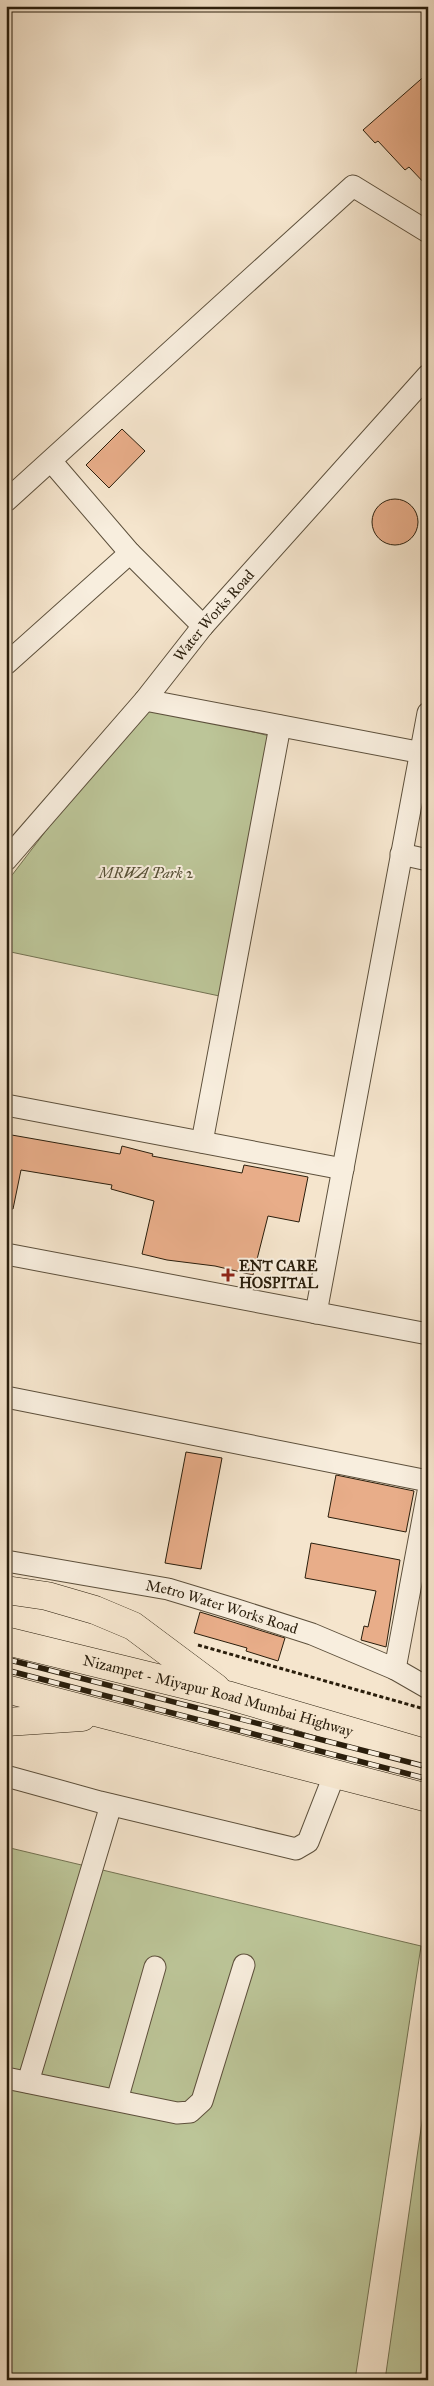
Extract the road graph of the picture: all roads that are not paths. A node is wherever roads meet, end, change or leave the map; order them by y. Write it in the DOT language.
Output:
graph roads {
  1 [pos="428,232"];
  2 [pos="428,375"];
  3 [pos="51,461"];
  4 [pos="6,501"];
  5 [pos="130,553"];
  6 [pos="203,626"];
  7 [pos="6,664"];
  8 [pos="145,700"];
  9 [pos="428,713"];
  10 [pos="280,726"];
  11 [pos="424,753"];
  12 [pos="401,854"];
  13 [pos="6,860"];
  14 [pos="428,860"];
  15 [pos="6,1104"];
  16 [pos="202,1142"];
  17 [pos="343,1169"];
  18 [pos="6,1254"];
  19 [pos="316,1313"];
  20 [pos="428,1334"];
  21 [pos="6,1397"];
  22 [pos="428,1481"];
  23 [pos="428,1492"];
  24 [pos="6,1561"];
  25 [pos="6,1590"];
  26 [pos="6,1641"];
  27 [pos="395,1669"];
  28 [pos="428,1688"];
  29 [pos="6,1689"];
  30 [pos="227,1696"];
  31 [pos="104,1715"];
  32 [pos="6,1722"];
  33 [pos="428,1754"];
  34 [pos="335,1773"];
  35 [pos="6,1776"];
  36 [pos="428,1798"];
  37 [pos="111,1805"];
  38 [pos="244,1965"];
  39 [pos="155,1967"];
  40 [pos="6,2078"];
  41 [pos="28,2082"];
  42 [pos="117,2100"];
  1 -- 3 [label="street"];
  2 -- 6 [label="street, Water Works Road"];
  3 -- 4 [label="street"];
  3 -- 5 [label="street"];
  5 -- 6 [label="street"];
  5 -- 7 [label="street"];
  6 -- 8 [label="street, Water Works Road"];
  8 -- 10 [label="street"];
  8 -- 13 [label="street, Water Works Road"];
  9 -- 11 [label="street"];
  10 -- 11 [label="street"];
  10 -- 16 [label="street"];
  11 -- 12 [label="street"];
  12 -- 14 [label="street"];
  12 -- 17 [label="street"];
  15 -- 16 [label="street"];
  16 -- 17 [label="street"];
  17 -- 19 [label="street"];
  18 -- 19 [label="street"];
  19 -- 20 [label="street"];
  21 -- 22 [label="street"];
  23 -- 27 [label="street"];
  24 -- 27 [label="street, Metro Water Works Road"];
  25 -- 30 [label="highway"];
  26 -- 30 [label="highway, Nizampet - Miyapur Road Mumbai Highway"];
  27 -- 28 [label="street, Metro Water Works Road"];
  29 -- 31 [label="highway"];
  30 -- 33 [label="highway, Nizampet - Miyapur Road Mumbai Highway"];
  31 -- 32 [label="highway"];
  31 -- 34 [label="highway"];
  34 -- 36 [label="highway"];
  34 -- 37 [label="street"];
  35 -- 37 [label="street"];
  37 -- 41 [label="street"];
  38 -- 42 [label="street"];
  39 -- 42 [label="street"];
  40 -- 41 [label="street"];
  41 -- 42 [label="street"];
}
